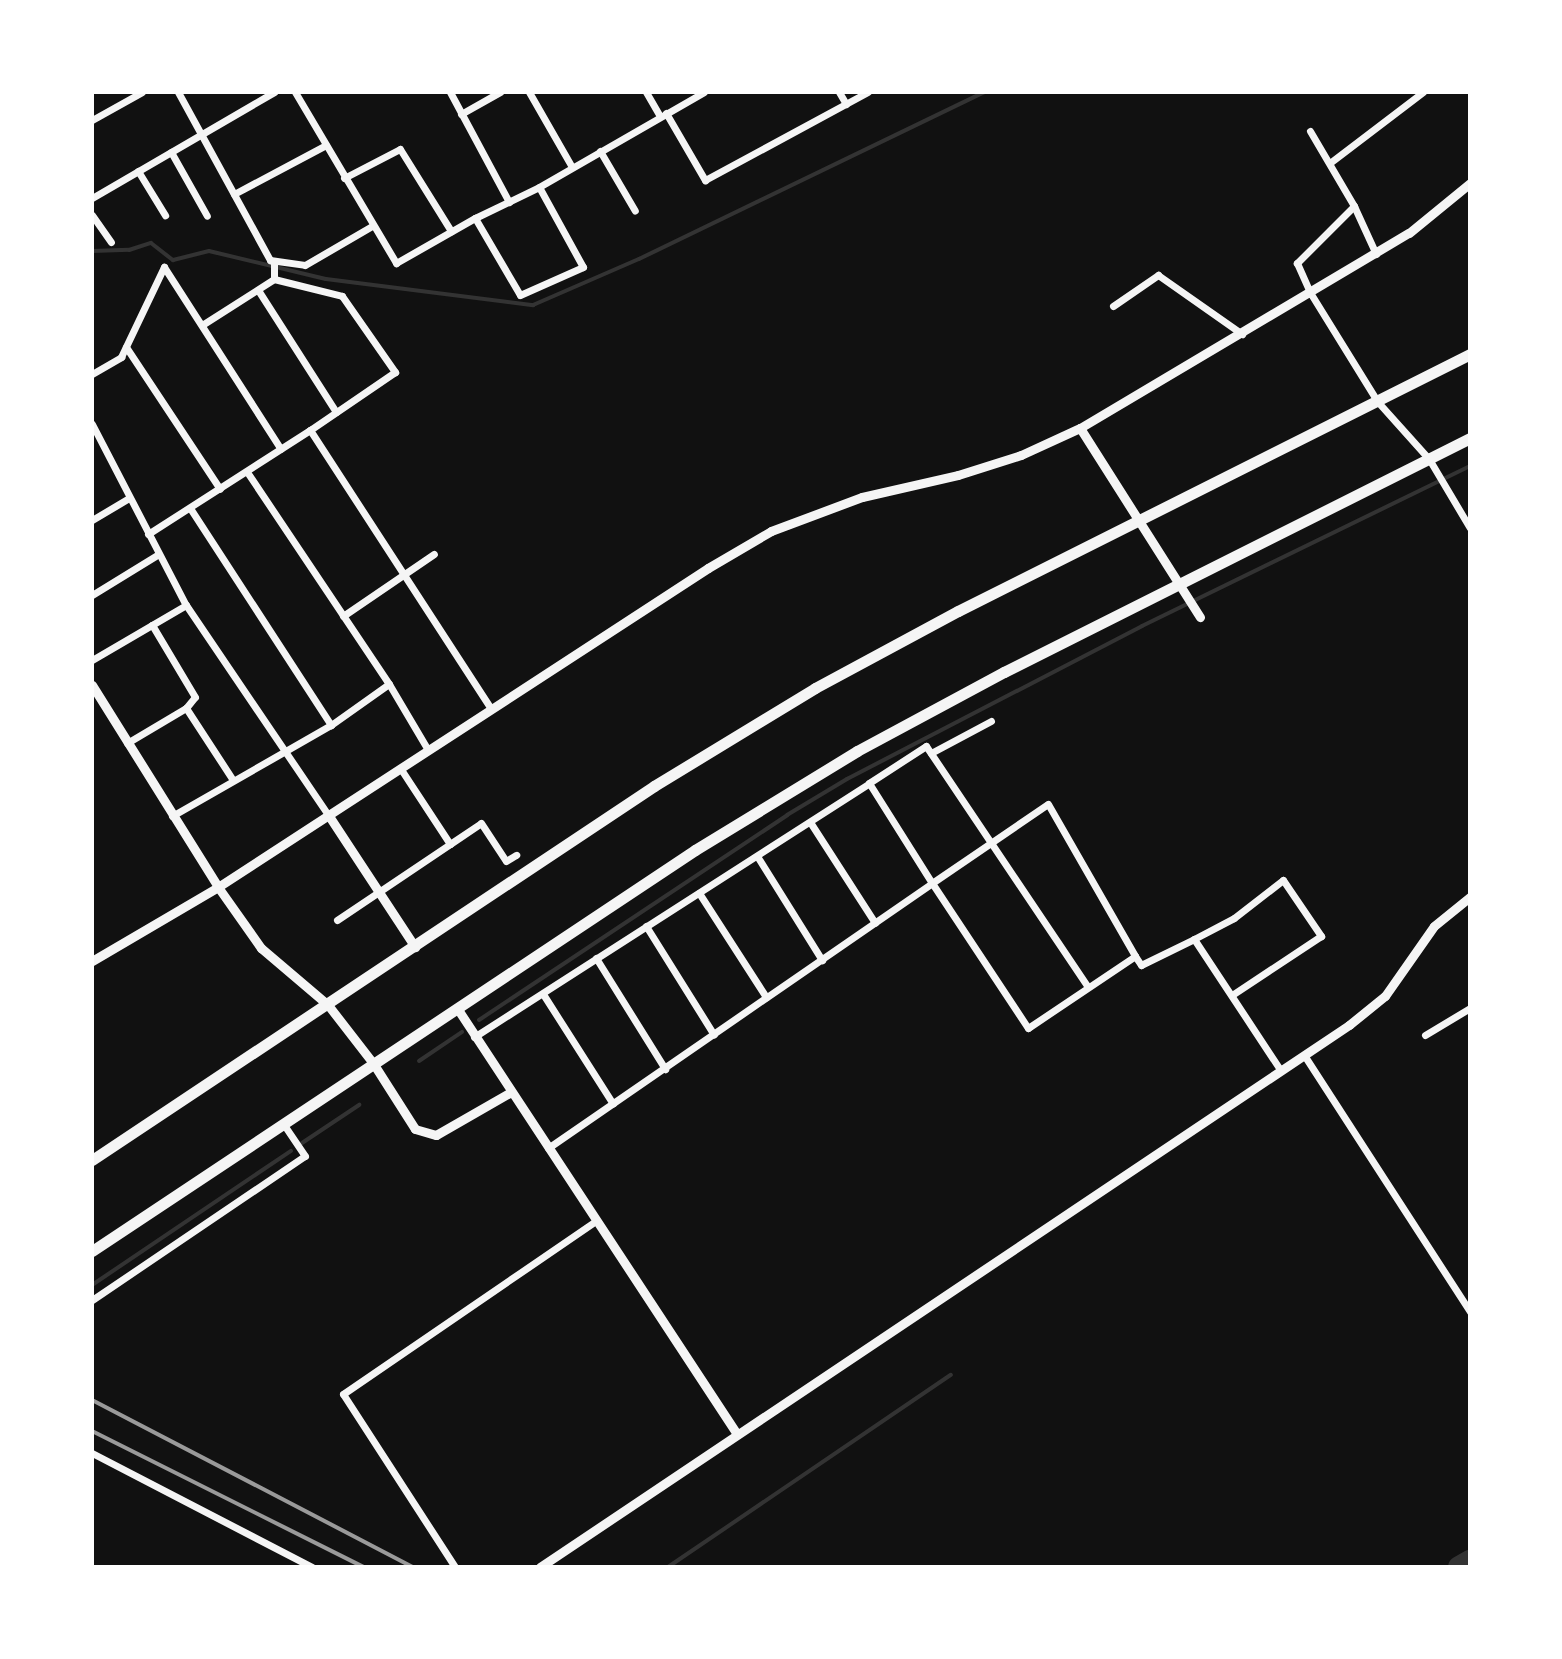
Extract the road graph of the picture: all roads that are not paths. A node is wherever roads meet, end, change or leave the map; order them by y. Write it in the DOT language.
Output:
graph roads {
  1 [pos="142,92"];
  2 [pos="178,92"];
  3 [pos="274,92"];
  4 [pos="295,92"];
  5 [pos="450,92"];
  6 [pos="500,92"];
  7 [pos="529,92"];
  8 [pos="646,92"];
  9 [pos="704,92"];
  10 [pos="839,92"];
  11 [pos="868,92"];
  12 [pos="1423,92"];
  13 [pos="846,104"];
  14 [pos="461,114"];
  15 [pos="663,115"];
  16 [pos="92,120"];
  17 [pos="1310,131"];
  18 [pos="202,134"];
  19 [pos="326,145"];
  20 [pos="600,151"];
  21 [pos="171,152"];
  22 [pos="1331,162"];
  23 [pos="572,167"];
  24 [pos="138,171"];
  25 [pos="344,178"];
  26 [pos="1470,183"];
  27 [pos="539,187"];
  28 [pos="234,194"];
  29 [pos="92,198"];
  30 [pos="509,202"];
  31 [pos="1354,206"];
  32 [pos="635,211"];
  33 [pos="92,215"];
  34 [pos="165,215"];
  35 [pos="207,216"];
  36 [pos="475,218"];
  37 [pos="372,226"];
  38 [pos="451,231"];
  39 [pos="111,242"];
  40 [pos="1376,254"];
  41 [pos="274,261"];
  42 [pos="274,278"];
  43 [pos="258,290"];
  44 [pos="1311,294"];
  45 [pos="1113,306"];
  46 [pos="202,325"];
  47 [pos="1242,334"];
  48 [pos="126,347"];
  49 [pos="1470,354"];
  50 [pos="92,374"];
  51 [pos="1377,401"];
  52 [pos="336,412"];
  53 [pos="92,424"];
  54 [pos="1080,428"];
  55 [pos="310,430"];
  56 [pos="1470,438"];
  57 [pos="281,449"];
  58 [pos="1429,459"];
  59 [pos="247,472"];
  60 [pos="220,489"];
  61 [pos="129,498"];
  62 [pos="190,508"];
  63 [pos="92,520"];
  64 [pos="1138,521"];
  65 [pos="1470,528"];
  66 [pos="148,534"];
  67 [pos="434,554"];
  68 [pos="157,555"];
  69 [pos="404,575"];
  70 [pos="1179,585"];
  71 [pos="92,595"];
  72 [pos="186,605"];
  73 [pos="1197,614"];
  74 [pos="343,616"];
  75 [pos="152,625"];
  76 [pos="92,660"];
  77 [pos="389,684"];
  78 [pos="92,685"];
  79 [pos="186,708"];
  80 [pos="491,709"];
  81 [pos="991,721"];
  82 [pos="331,725"];
  83 [pos="127,743"];
  84 [pos="428,750"];
  85 [pos="283,751"];
  86 [pos="931,753"];
  87 [pos="400,768"];
  88 [pos="233,780"];
  89 [pos="869,783"];
  90 [pos="172,816"];
  91 [pos="329,816"];
  92 [pos="810,822"];
  93 [pos="991,843"];
  94 [pos="450,844"];
  95 [pos="516,855"];
  96 [pos="757,856"];
  97 [pos="932,883"];
  98 [pos="218,887"];
  99 [pos="699,893"];
  100 [pos="380,894"];
  101 [pos="1470,897"];
  102 [pos="337,920"];
  103 [pos="875,923"];
  104 [pos="646,926"];
  105 [pos="1194,939"];
  106 [pos="415,947"];
  107 [pos="1135,956"];
  108 [pos="596,958"];
  109 [pos="822,960"];
  110 [pos="92,961"];
  111 [pos="1087,986"];
  112 [pos="543,994"];
  113 [pos="1232,995"];
  114 [pos="766,997"];
  115 [pos="328,1005"];
  116 [pos="457,1008"];
  117 [pos="1470,1008"];
  118 [pos="714,1035"];
  119 [pos="1425,1035"];
  120 [pos="474,1037"];
  121 [pos="1304,1055"];
  122 [pos="373,1063"];
  123 [pos="665,1069"];
  124 [pos="1281,1071"];
  125 [pos="511,1092"];
  126 [pos="613,1104"];
  127 [pos="283,1123"];
  128 [pos="548,1148"];
  129 [pos="92,1160"];
  130 [pos="596,1221"];
  131 [pos="92,1251"];
  132 [pos="92,1300"];
  133 [pos="1470,1312"];
  134 [pos="737,1434"];
  135 [pos="92,1453"];
  136 [pos="312,1567"];
  137 [pos="455,1567"];
  138 [pos="540,1567"];
  1 -- 16 [label="street"];
  2 -- 18 [label="street"];
  3 -- 18 [label="street"];
  4 -- 19 [label="street"];
  5 -- 14 [label="street"];
  6 -- 14 [label="street"];
  7 -- 23 [label="street"];
  8 -- 15 [label="street"];
  9 -- 15 [label="street"];
  10 -- 13 [label="street"];
  11 -- 13 [label="street"];
  12 -- 22 [label="street"];
  13 -- 15 [label="street"];
  14 -- 30 [label="street"];
  15 -- 20 [label="street"];
  17 -- 22 [label="street"];
  18 -- 21 [label="street"];
  18 -- 28 [label="street"];
  19 -- 25 [label="street"];
  19 -- 28 [label="street"];
  20 -- 23 [label="street"];
  20 -- 32 [label="street"];
  21 -- 24 [label="street"];
  21 -- 35 [label="street"];
  22 -- 31 [label="street"];
  23 -- 27 [label="street"];
  24 -- 29 [label="street"];
  24 -- 34 [label="street"];
  25 -- 37 [label="street"];
  25 -- 38 [label="street"];
  26 -- 40 [label="street"];
  27 -- 30 [label="street"];
  27 -- 36 [label="street"];
  28 -- 41 [label="street"];
  30 -- 36 [label="street"];
  31 -- 40 [label="street"];
  31 -- 44 [label="street"];
  33 -- 39 [label="street"];
  36 -- 38 [label="street"];
  37 -- 38 [label="street"];
  37 -- 41 [label="street"];
  40 -- 44 [label="street"];
  41 -- 42 [label="street"];
  42 -- 43 [label="street"];
  42 -- 52 [label="street"];
  43 -- 46 [label="street"];
  43 -- 52 [label="street"];
  44 -- 47 [label="street"];
  44 -- 51 [label="street"];
  45 -- 47 [label="street"];
  46 -- 48 [label="street"];
  46 -- 57 [label="street"];
  47 -- 54 [label="street"];
  48 -- 50 [label="street"];
  48 -- 60 [label="street"];
  49 -- 51 [label="main road"];
  51 -- 58 [label="street"];
  51 -- 64 [label="main road"];
  52 -- 55 [label="street"];
  53 -- 61 [label="street"];
  54 -- 64 [label="street"];
  54 -- 80 [label="street"];
  55 -- 57 [label="street"];
  55 -- 69 [label="street"];
  56 -- 58 [label="main road"];
  57 -- 59 [label="street"];
  58 -- 65 [label="street"];
  58 -- 70 [label="main road"];
  59 -- 60 [label="street"];
  59 -- 74 [label="street"];
  60 -- 62 [label="street"];
  61 -- 63 [label="street"];
  61 -- 66 [label="street"];
  62 -- 66 [label="street"];
  62 -- 82 [label="street"];
  64 -- 70 [label="street"];
  64 -- 106 [label="main road"];
  66 -- 68 [label="street"];
  67 -- 69 [label="street"];
  68 -- 71 [label="street"];
  68 -- 72 [label="street"];
  69 -- 74 [label="street"];
  69 -- 80 [label="street"];
  70 -- 73 [label="street"];
  70 -- 116 [label="main road"];
  72 -- 75 [label="street"];
  72 -- 85 [label="street"];
  74 -- 77 [label="street"];
  75 -- 76 [label="street"];
  75 -- 79 [label="street"];
  77 -- 82 [label="street"];
  77 -- 84 [label="street"];
  78 -- 83 [label="street"];
  79 -- 83 [label="street"];
  79 -- 88 [label="street"];
  80 -- 84 [label="street"];
  81 -- 86 [label="street"];
  82 -- 85 [label="street"];
  83 -- 90 [label="street"];
  84 -- 87 [label="street"];
  85 -- 88 [label="street"];
  85 -- 91 [label="street"];
  86 -- 89 [label="street"];
  86 -- 93 [label="street"];
  87 -- 91 [label="street"];
  87 -- 94 [label="street"];
  88 -- 90 [label="street"];
  89 -- 92 [label="street"];
  89 -- 97 [label="street"];
  90 -- 98 [label="street"];
  91 -- 98 [label="street"];
  91 -- 100 [label="street"];
  92 -- 96 [label="street"];
  92 -- 103 [label="street"];
  93 -- 97 [label="street"];
  93 -- 107 [label="street"];
  93 -- 111 [label="street"];
  94 -- 95 [label="street"];
  94 -- 100 [label="street"];
  96 -- 99 [label="street"];
  96 -- 109 [label="street"];
  97 -- 103 [label="street"];
  97 -- 111 [label="street"];
  98 -- 110 [label="street"];
  98 -- 115 [label="street"];
  99 -- 104 [label="street"];
  99 -- 114 [label="street"];
  100 -- 102 [label="street"];
  100 -- 106 [label="street"];
  101 -- 121 [label="street"];
  103 -- 109 [label="street"];
  104 -- 108 [label="street"];
  104 -- 118 [label="street"];
  105 -- 107 [label="street"];
  105 -- 113 [label="street"];
  105 -- 113 [label="street"];
  106 -- 115 [label="main road"];
  107 -- 111 [label="street"];
  108 -- 112 [label="street"];
  108 -- 123 [label="street"];
  109 -- 114 [label="street"];
  112 -- 120 [label="street"];
  112 -- 126 [label="street"];
  113 -- 124 [label="street"];
  114 -- 118 [label="street"];
  115 -- 122 [label="street"];
  115 -- 129 [label="main road"];
  116 -- 120 [label="street"];
  116 -- 122 [label="main road"];
  117 -- 119 [label="street"];
  118 -- 123 [label="street"];
  120 -- 125 [label="street"];
  121 -- 124 [label="street"];
  121 -- 133 [label="street"];
  122 -- 125 [label="street"];
  122 -- 127 [label="main road"];
  123 -- 126 [label="street"];
  124 -- 134 [label="street"];
  125 -- 128 [label="street"];
  126 -- 128 [label="street"];
  127 -- 131 [label="main road"];
  127 -- 132 [label="street"];
  128 -- 130 [label="street"];
  130 -- 134 [label="street"];
  130 -- 137 [label="street"];
  134 -- 138 [label="street"];
  135 -- 136 [label="street"];
}
